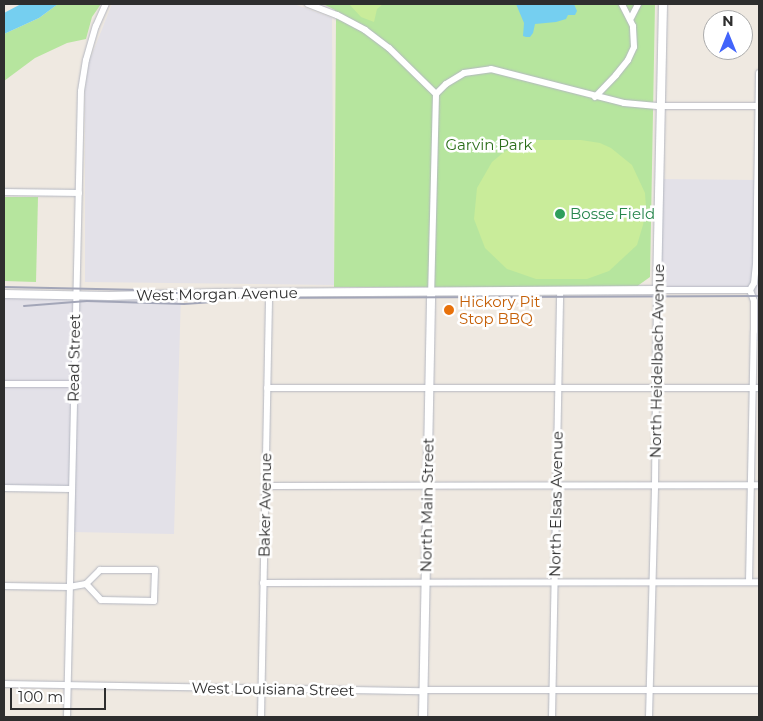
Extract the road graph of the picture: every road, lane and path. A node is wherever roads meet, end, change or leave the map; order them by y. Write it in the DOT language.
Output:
graph roads {
  1 [pos="106,4"];
  2 [pos="308,4"];
  3 [pos="622,4"];
  4 [pos="638,4"];
  5 [pos="662,4"];
  6 [pos="630,18"];
  7 [pos="759,72"];
  8 [pos="436,94"];
  9 [pos="595,96"];
  10 [pos="660,106"];
  11 [pos="759,106"];
  12 [pos="4,192"];
  13 [pos="79,193"];
  14 [pos="758,201"];
  15 [pos="657,290"];
  16 [pos="750,290"];
  17 [pos="560,291"];
  18 [pos="269,293"];
  19 [pos="431,293"];
  20 [pos="4,294"];
  21 [pos="76,296"];
  22 [pos="4,384"];
  23 [pos="74,384"];
  24 [pos="268,388"];
  25 [pos="430,388"];
  26 [pos="559,388"];
  27 [pos="656,388"];
  28 [pos="756,388"];
  29 [pos="656,485"];
  30 [pos="751,485"];
  31 [pos="759,485"];
  32 [pos="266,486"];
  33 [pos="427,486"];
  34 [pos="557,486"];
  35 [pos="4,488"];
  36 [pos="71,489"];
  37 [pos="555,582"];
  38 [pos="652,582"];
  39 [pos="749,582"];
  40 [pos="759,582"];
  41 [pos="264,583"];
  42 [pos="425,583"];
  43 [pos="86,584"];
  44 [pos="4,586"];
  45 [pos="69,587"];
  46 [pos="4,684"];
  47 [pos="68,686"];
  48 [pos="262,690"];
  49 [pos="423,690"];
  50 [pos="552,690"];
  51 [pos="650,690"];
  52 [pos="759,690"];
  53 [pos="67,717"];
  54 [pos="261,717"];
  55 [pos="423,717"];
  56 [pos="552,717"];
  57 [pos="649,717"];
  1 -- 13 [label="street, Read Street"];
  2 -- 8 [label="street"];
  3 -- 6 [label="street"];
  4 -- 6 [label="street"];
  5 -- 10 [label="street, North Heidelbach Avenue"];
  6 -- 9 [label="street"];
  7 -- 11 [label="street"];
  8 -- 9 [label="street"];
  8 -- 19 [label="street"];
  9 -- 10 [label="street"];
  10 -- 11 [label="street"];
  10 -- 15 [label="street, North Heidelbach Avenue"];
  11 -- 14 [label="street"];
  12 -- 13 [label="street"];
  13 -- 21 [label="street, Read Street"];
  14 -- 16 [label="street"];
  15 -- 16 [label="street"];
  15 -- 17 [label="street, West Morgan Avenue"];
  15 -- 27 [label="street, North Heidelbach Avenue"];
  16 -- 28 [label="street"];
  17 -- 19 [label="street, West Morgan Avenue"];
  17 -- 26 [label="street, North Elsas Avenue"];
  18 -- 19 [label="street, West Morgan Avenue"];
  18 -- 21 [label="street, West Morgan Avenue"];
  18 -- 24 [label="street, Baker Avenue"];
  19 -- 25 [label="street, North Main Street"];
  20 -- 21 [label="street, West Morgan Avenue"];
  21 -- 23 [label="street, Read Street"];
  22 -- 23 [label="street"];
  23 -- 36 [label="street, Read Street"];
  24 -- 25 [label="street"];
  24 -- 32 [label="street, Baker Avenue"];
  25 -- 26 [label="street"];
  25 -- 33 [label="street, North Main Street"];
  26 -- 27 [label="street"];
  26 -- 34 [label="street, North Elsas Avenue"];
  27 -- 28 [label="street"];
  27 -- 29 [label="street, North Heidelbach Avenue"];
  28 -- 30 [label="street"];
  29 -- 30 [label="street"];
  29 -- 34 [label="street"];
  29 -- 38 [label="street, North Heidelbach Avenue"];
  30 -- 31 [label="street"];
  30 -- 39 [label="street"];
  32 -- 33 [label="street"];
  32 -- 41 [label="street, Baker Avenue"];
  33 -- 34 [label="street"];
  33 -- 42 [label="street, North Main Street"];
  34 -- 37 [label="street, North Elsas Avenue"];
  35 -- 36 [label="street"];
  36 -- 45 [label="street, Read Street"];
  37 -- 38 [label="street"];
  37 -- 42 [label="street"];
  37 -- 50 [label="street, North Elsas Avenue"];
  38 -- 39 [label="street"];
  38 -- 51 [label="street, North Heidelbach Avenue"];
  39 -- 40 [label="street"];
  41 -- 42 [label="street"];
  41 -- 48 [label="street, Baker Avenue"];
  42 -- 49 [label="street, North Main Street"];
  43 -- 43 [label="street"];
  43 -- 45 [label="street"];
  44 -- 45 [label="street"];
  45 -- 47 [label="street, Read Street"];
  46 -- 47 [label="street, West Louisiana Street"];
  47 -- 48 [label="street, West Louisiana Street"];
  47 -- 53 [label="street, Read Street"];
  48 -- 49 [label="street, West Louisiana Street"];
  48 -- 54 [label="street, Baker Avenue"];
  49 -- 50 [label="street, West Louisiana Street"];
  49 -- 55 [label="street, North Main Street"];
  50 -- 51 [label="street, West Louisiana Street"];
  50 -- 56 [label="street, North Elsas Avenue"];
  51 -- 52 [label="street, West Louisiana Street"];
  51 -- 57 [label="street, North Heidelbach Avenue"];
}
